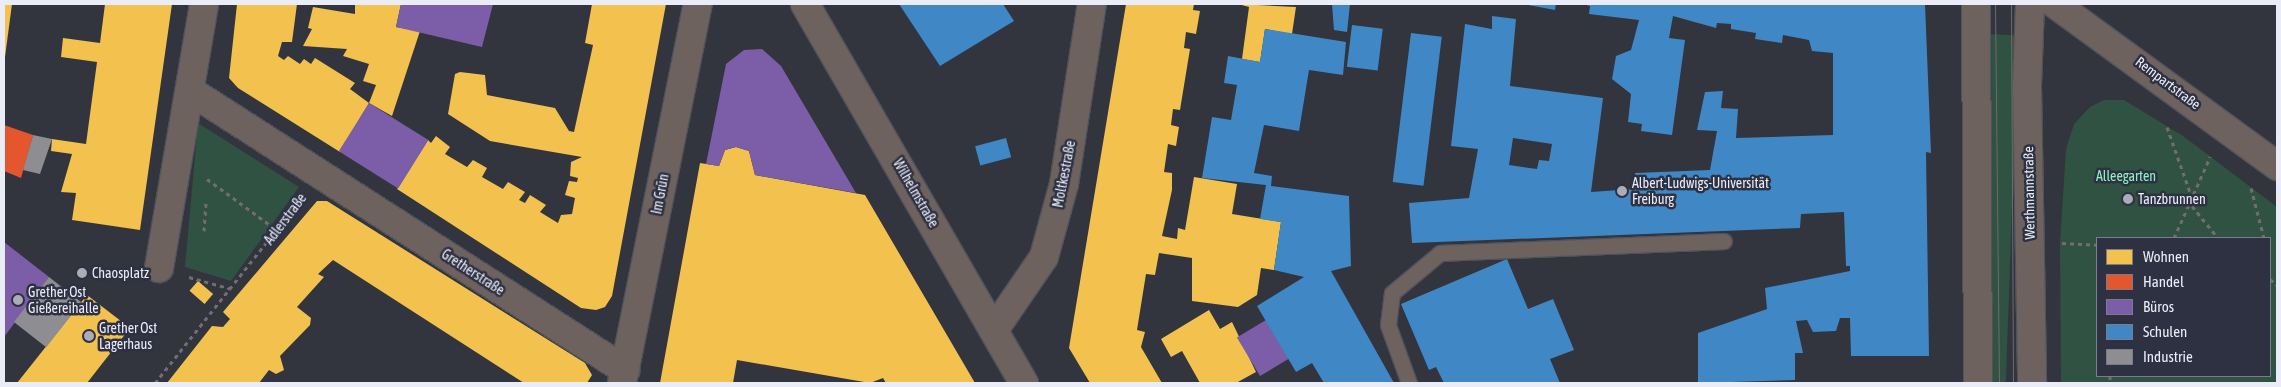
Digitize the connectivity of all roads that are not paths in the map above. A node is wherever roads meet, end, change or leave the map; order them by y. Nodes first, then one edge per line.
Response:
1 (204, 4) edge
2 (698, 4) edge
3 (805, 4) edge
4 (1092, 4) edge
5 (1976, 4) edge
6 (2030, 4) edge
7 (2055, 4) edge
8 (192, 92) junction
9 (2277, 166) edge
10 (1724, 241) dead end
11 (159, 268) road end
12 (994, 330) junction
13 (624, 377) edge
14 (1024, 383) edge
15 (1409, 383) edge
16 (1978, 383) edge
17 (2032, 383) edge

1 - 8 street
2 - 13 street, Im Grün
3 - 12 street, Wilhelmstraße
4 - 12 street, Moltkestraße
5 - 16 street
6 - 17 street, Werthmannstraße
7 - 9 street, Rempartstraße
8 - 11 street
8 - 13 street, Gretherstraße
10 - 15 lane
12 - 14 street, Wilhelmstraße

